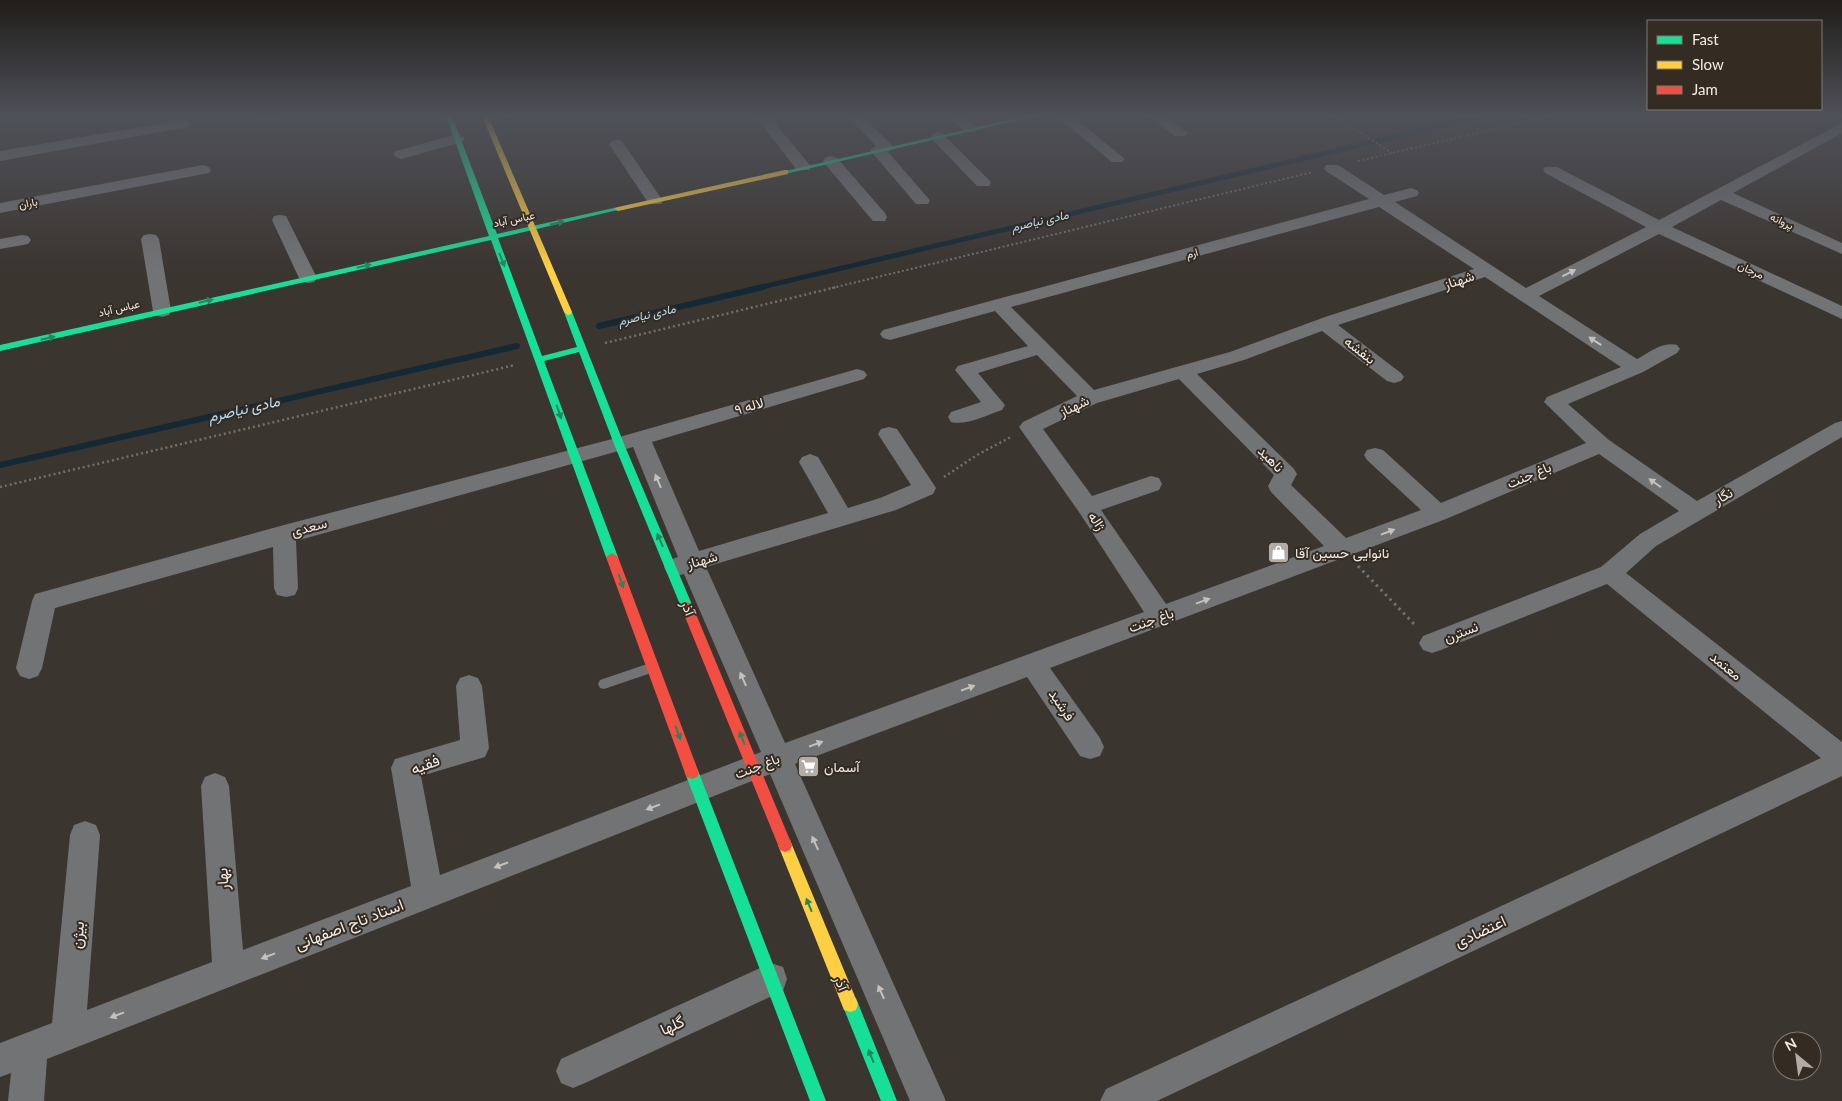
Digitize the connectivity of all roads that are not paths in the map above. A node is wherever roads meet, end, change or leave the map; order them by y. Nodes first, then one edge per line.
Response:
1 (468, 167) edge
2 (506, 167) edge
3 (633, 167) edge
4 (801, 167) edge
5 (836, 167) edge
6 (896, 167) edge
7 (968, 167) edge
8 (1768, 167) edge
9 (1332, 168) road end
10 (202, 170) dead end
11 (1551, 170) dead end
12 (983, 183) dead end
13 (1411, 193) dead end
14 (1721, 194) junction
15 (655, 201) junction
16 (1384, 201) junction
17 (922, 202) dead end
18 (0, 208) edge
19 (879, 217) dead end
20 (280, 220) dead end
21 (1659, 227) junction
22 (531, 228) junction
23 (494, 237) junction
24 (150, 239) dead end
25 (22, 240) dead end
26 (0, 244) edge
27 (1842, 249) edge
28 (1489, 270) junction
29 (308, 278) junction
30 (1526, 295) junction
31 (999, 305) junction
32 (162, 311) junction
33 (1842, 313) edge
34 (1325, 324) junction
35 (890, 334) dead end
36 (0, 348) edge
37 (583, 348) junction
38 (1041, 348) junction
39 (1670, 349) dead end
40 (540, 359) junction
41 (1636, 368) junction
42 (965, 370) joint
43 (1183, 371) junction
44 (858, 375) dead end
45 (1394, 377) dead end
46 (1090, 398) junction
47 (958, 417) dead end
48 (1030, 427) joint
49 (1842, 428) edge
50 (889, 434) dead end
51 (629, 441) junction
52 (1601, 445) junction
53 (1375, 455) dead end
54 (574, 456) junction
55 (810, 462) dead end
56 (1151, 484) dead end
57 (1087, 506) junction
58 (1695, 511) junction
59 (1438, 513) junction
60 (842, 517) junction
61 (284, 534) junction
62 (1342, 549) junction
63 (682, 566) junction
64 (1610, 573) junction
65 (286, 588) dead end
66 (1161, 617) junction
67 (1432, 643) road end
68 (1033, 664) junction
69 (653, 667) junction
70 (29, 668) dead end
71 (604, 684) dead end
72 (468, 686) dead end
73 (1090, 747) dead end
74 (1842, 760) edge
75 (766, 762) junction
76 (215, 786) dead end
77 (698, 790) junction
78 (86, 836) dead end
79 (428, 894) junction
80 (229, 971) junction
81 (771, 978) junction
82 (68, 1034) junction
83 (15, 1054) edge
84 (572, 1071) dead end
85 (26, 1101) edge
86 (818, 1101) edge
87 (889, 1101) edge
88 (928, 1101) edge
89 (1118, 1101) edge

1 - 23 main road
2 - 22 main road, آذر
3 - 15 street
4 - 15 main road, عباس آباد
5 - 19 street
6 - 17 street
7 - 12 street
8 - 14 street
9 - 16 street
10 - 18 street, باران
11 - 21 street, مرجان
13 - 16 street, ارم
14 - 21 street
14 - 27 street, پروانه
22 -> 15 main road, عباس آباد
16 - 28 street
16 - 31 street, ارم
20 - 29 street
30 -> 21 street
21 - 33 street, مرجان
22 - 23 main road, عباس آباد
22 - 37 main road, آذر
29 -> 23 main road, عباس آباد
23 -> 40 main road
24 - 32 street
25 - 26 street
28 - 30 street
28 - 34 street, شهناز
32 -> 29 main road, عباس آباد
41 -> 30 street
31 - 35 street, ارم
31 - 38 street
36 -> 32 main road, عباس آباد
34 - 43 street, شهناز
34 - 45 street, بنفشه
37 - 40 main road
37 - 51 main road, آذر
38 - 42 street
38 - 46 street
39 - 41 street
40 -> 54 main road
41 - 52 street
42 - 47 street
43 - 46 street, شهناز
43 - 62 street, ناهید
44 - 51 street, ۹ لاله
46 - 48 street, شهناز
48 - 57 street, ژاله
49 - 58 street, نگار
50 - 60 street, شهناز
51 - 54 street, ۹ لاله
63 -> 51 street, آذر
58 -> 52 street
52 - 59 street, باغ جنت
53 - 59 street
54 - 61 street, سعدی
54 -> 69 main road
55 - 60 street
56 - 57 street
57 - 66 street, ژاله
58 - 64 street, نگار
62 -> 59 street, باغ جنت
60 - 63 street, شهناز
61 - 65 street
61 - 70 street, سعدی
66 -> 62 street, باغ جنت
75 -> 63 street, آذر
64 - 67 street, نسترن
64 - 74 street, معتمد
66 - 68 street, باغ جنت
68 - 73 street, فرشید
75 -> 68 street, باغ جنت
69 - 71 lane
69 -> 77 main road
72 - 79 street, فقیه
74 - 89 street, اعتضادی
75 - 77 street, باغ جنت
87 -> 75 main road, آذر
88 -> 75 street, آذر
76 - 80 street, بهار
77 -> 79 street, استاد تاج اصفهانی
77 - 81 main road
78 - 82 street, بیژن
79 -> 80 street, استاد تاج اصفهانی
80 -> 82 street, استاد تاج اصفهانی
81 - 84 street, گلها
81 - 86 main road
82 - 83 street, استاد تاج اصفهانی
83 - 85 street

